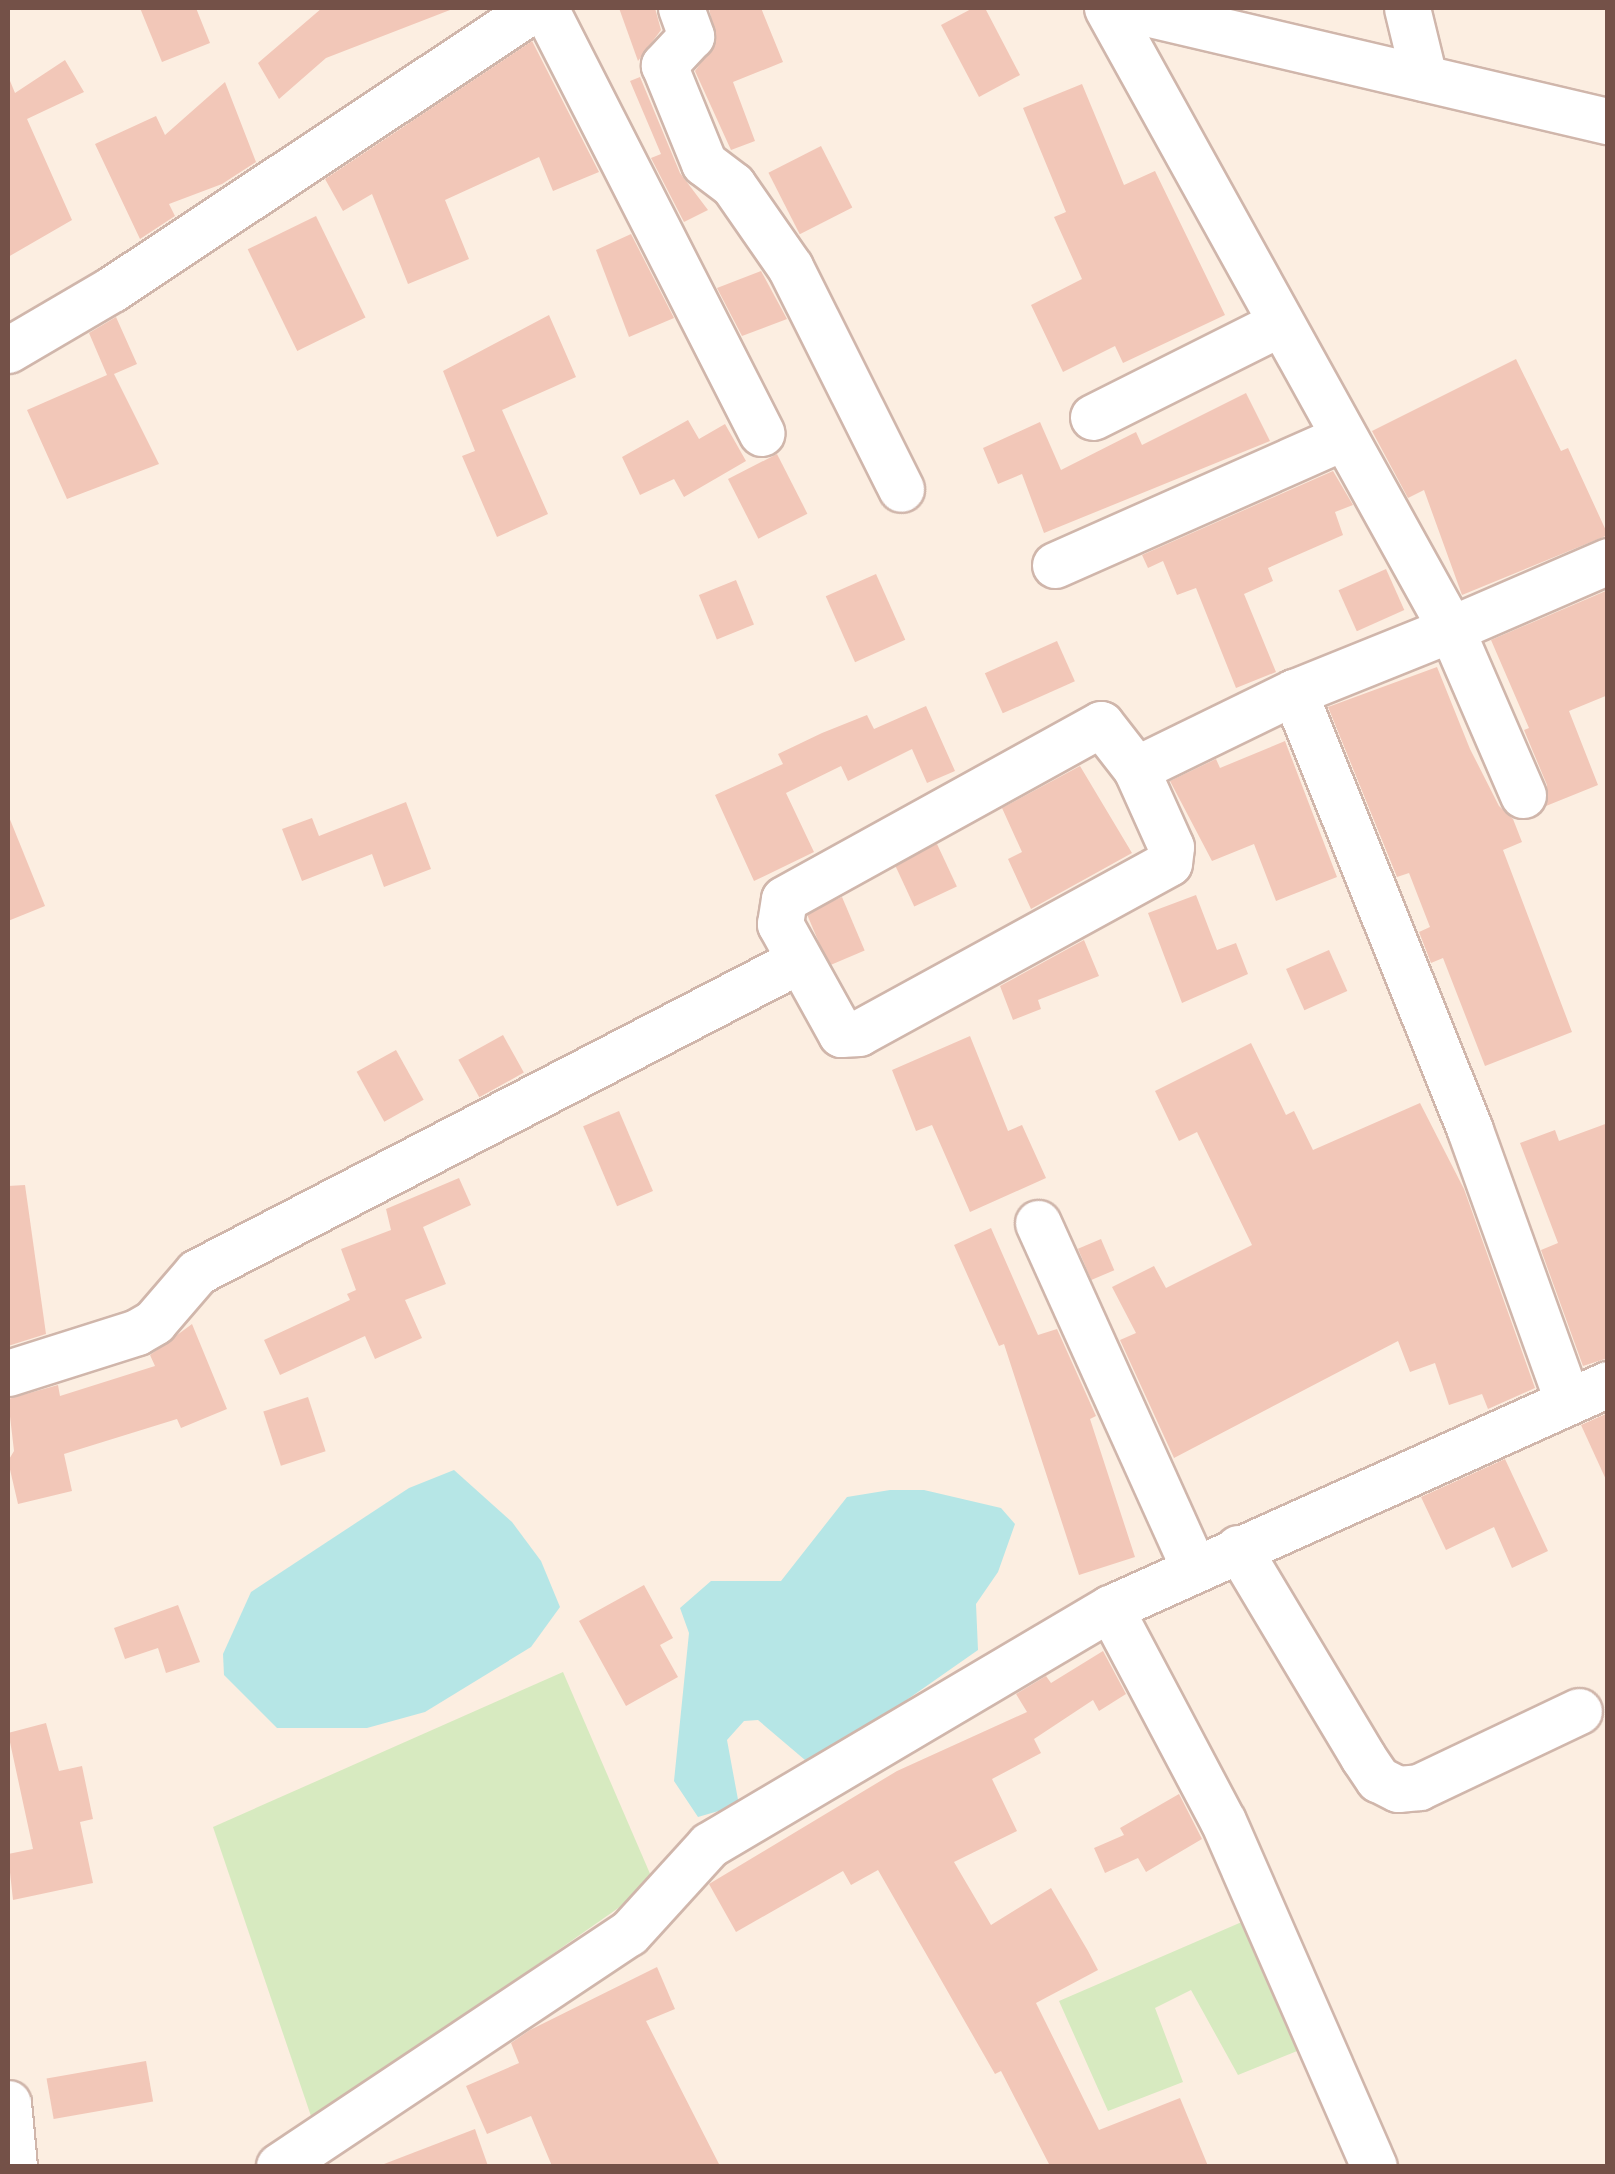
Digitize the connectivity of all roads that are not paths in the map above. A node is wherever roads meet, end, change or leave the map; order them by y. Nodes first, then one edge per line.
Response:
1 (535, 8) edge
2 (545, 8) edge
3 (681, 8) edge
4 (1107, 8) edge
5 (1124, 8) edge
6 (1407, 8) edge
7 (1424, 78) junction
8 (1608, 121) edge
9 (1281, 323) junction
10 (8, 350) edge
11 (1093, 417) dead end
12 (762, 433) dead end
13 (1342, 438) junction
14 (901, 489) dead end
15 (1608, 561) edge
16 (1055, 565) dead end
17 (1451, 629) junction
18 (1294, 692) junction
19 (1136, 769) junction
20 (1522, 795) dead end
21 (798, 961) junction
22 (1038, 1224) dead end
23 (8, 1373) edge
24 (1588, 1391) edge
25 (1238, 1548) junction
26 (1194, 1569) junction
27 (1110, 1608) junction
28 (1579, 1712) dead end
29 (8, 2103) edge
30 (14, 2166) edge
31 (279, 2166) edge
32 (1374, 2166) edge

1 - 10 street
2 - 12 street
3 - 14 street
4 - 9 street
5 - 7 street
6 - 7 street
7 - 8 street
9 - 11 street
9 - 13 street
13 - 16 street
13 - 17 street
15 - 17 street
17 - 18 street
17 - 20 street
18 - 19 street
18 - 24 street
19 - 21 street
19 - 21 street
21 - 23 street
22 - 26 street
24 - 25 street
25 - 26 street
25 - 28 street
26 - 27 street
27 - 31 street
27 - 32 street
29 - 30 street

